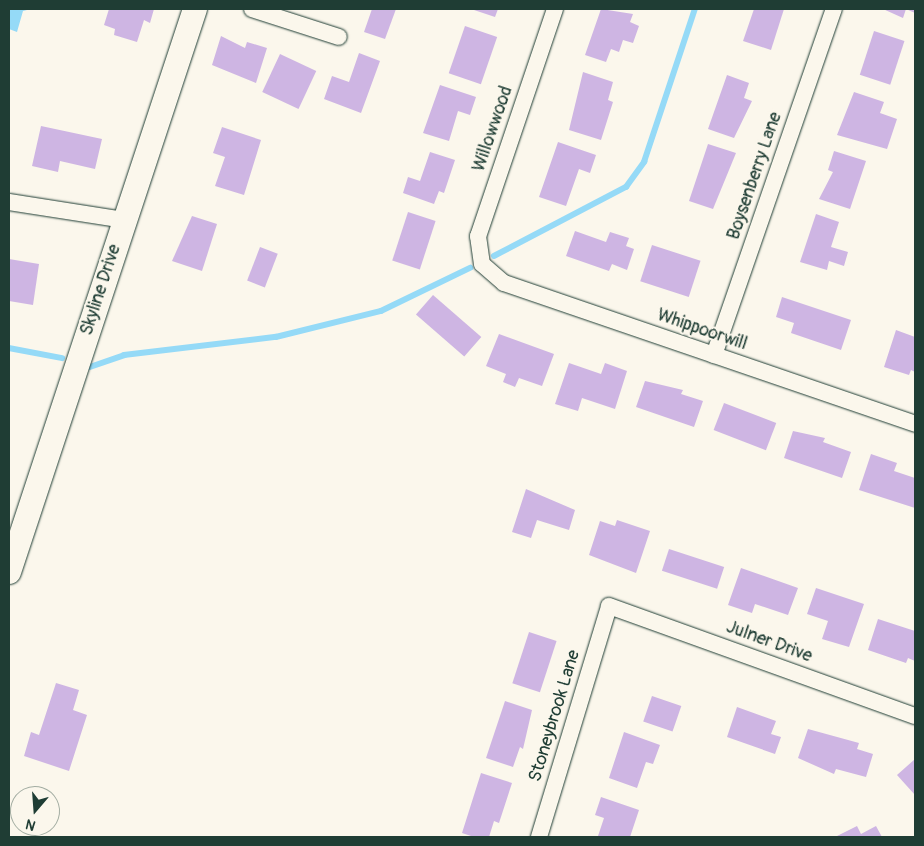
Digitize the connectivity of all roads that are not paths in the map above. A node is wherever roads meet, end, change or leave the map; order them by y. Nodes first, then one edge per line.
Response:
1 (195, 9) edge
2 (252, 9) edge
3 (555, 9) edge
4 (834, 9) edge
5 (339, 37) dead end
6 (9, 202) edge
7 (124, 220) junction
8 (482, 264) joint
9 (714, 355) junction
10 (915, 424) edge
11 (9, 572) edge
12 (609, 606) joint
13 (915, 716) edge
14 (539, 837) edge

1 - 7 street, Skyline Drive
2 - 5 street
3 - 8 street, Willowwood
4 - 9 street, Boysenberry Lane
6 - 7 street
7 - 11 street, Skyline Drive
8 - 9 street, Whippoorwill
9 - 10 street, Whippoorwill
12 - 13 street, Julner Drive
12 - 14 street, Stoneybrook Lane

